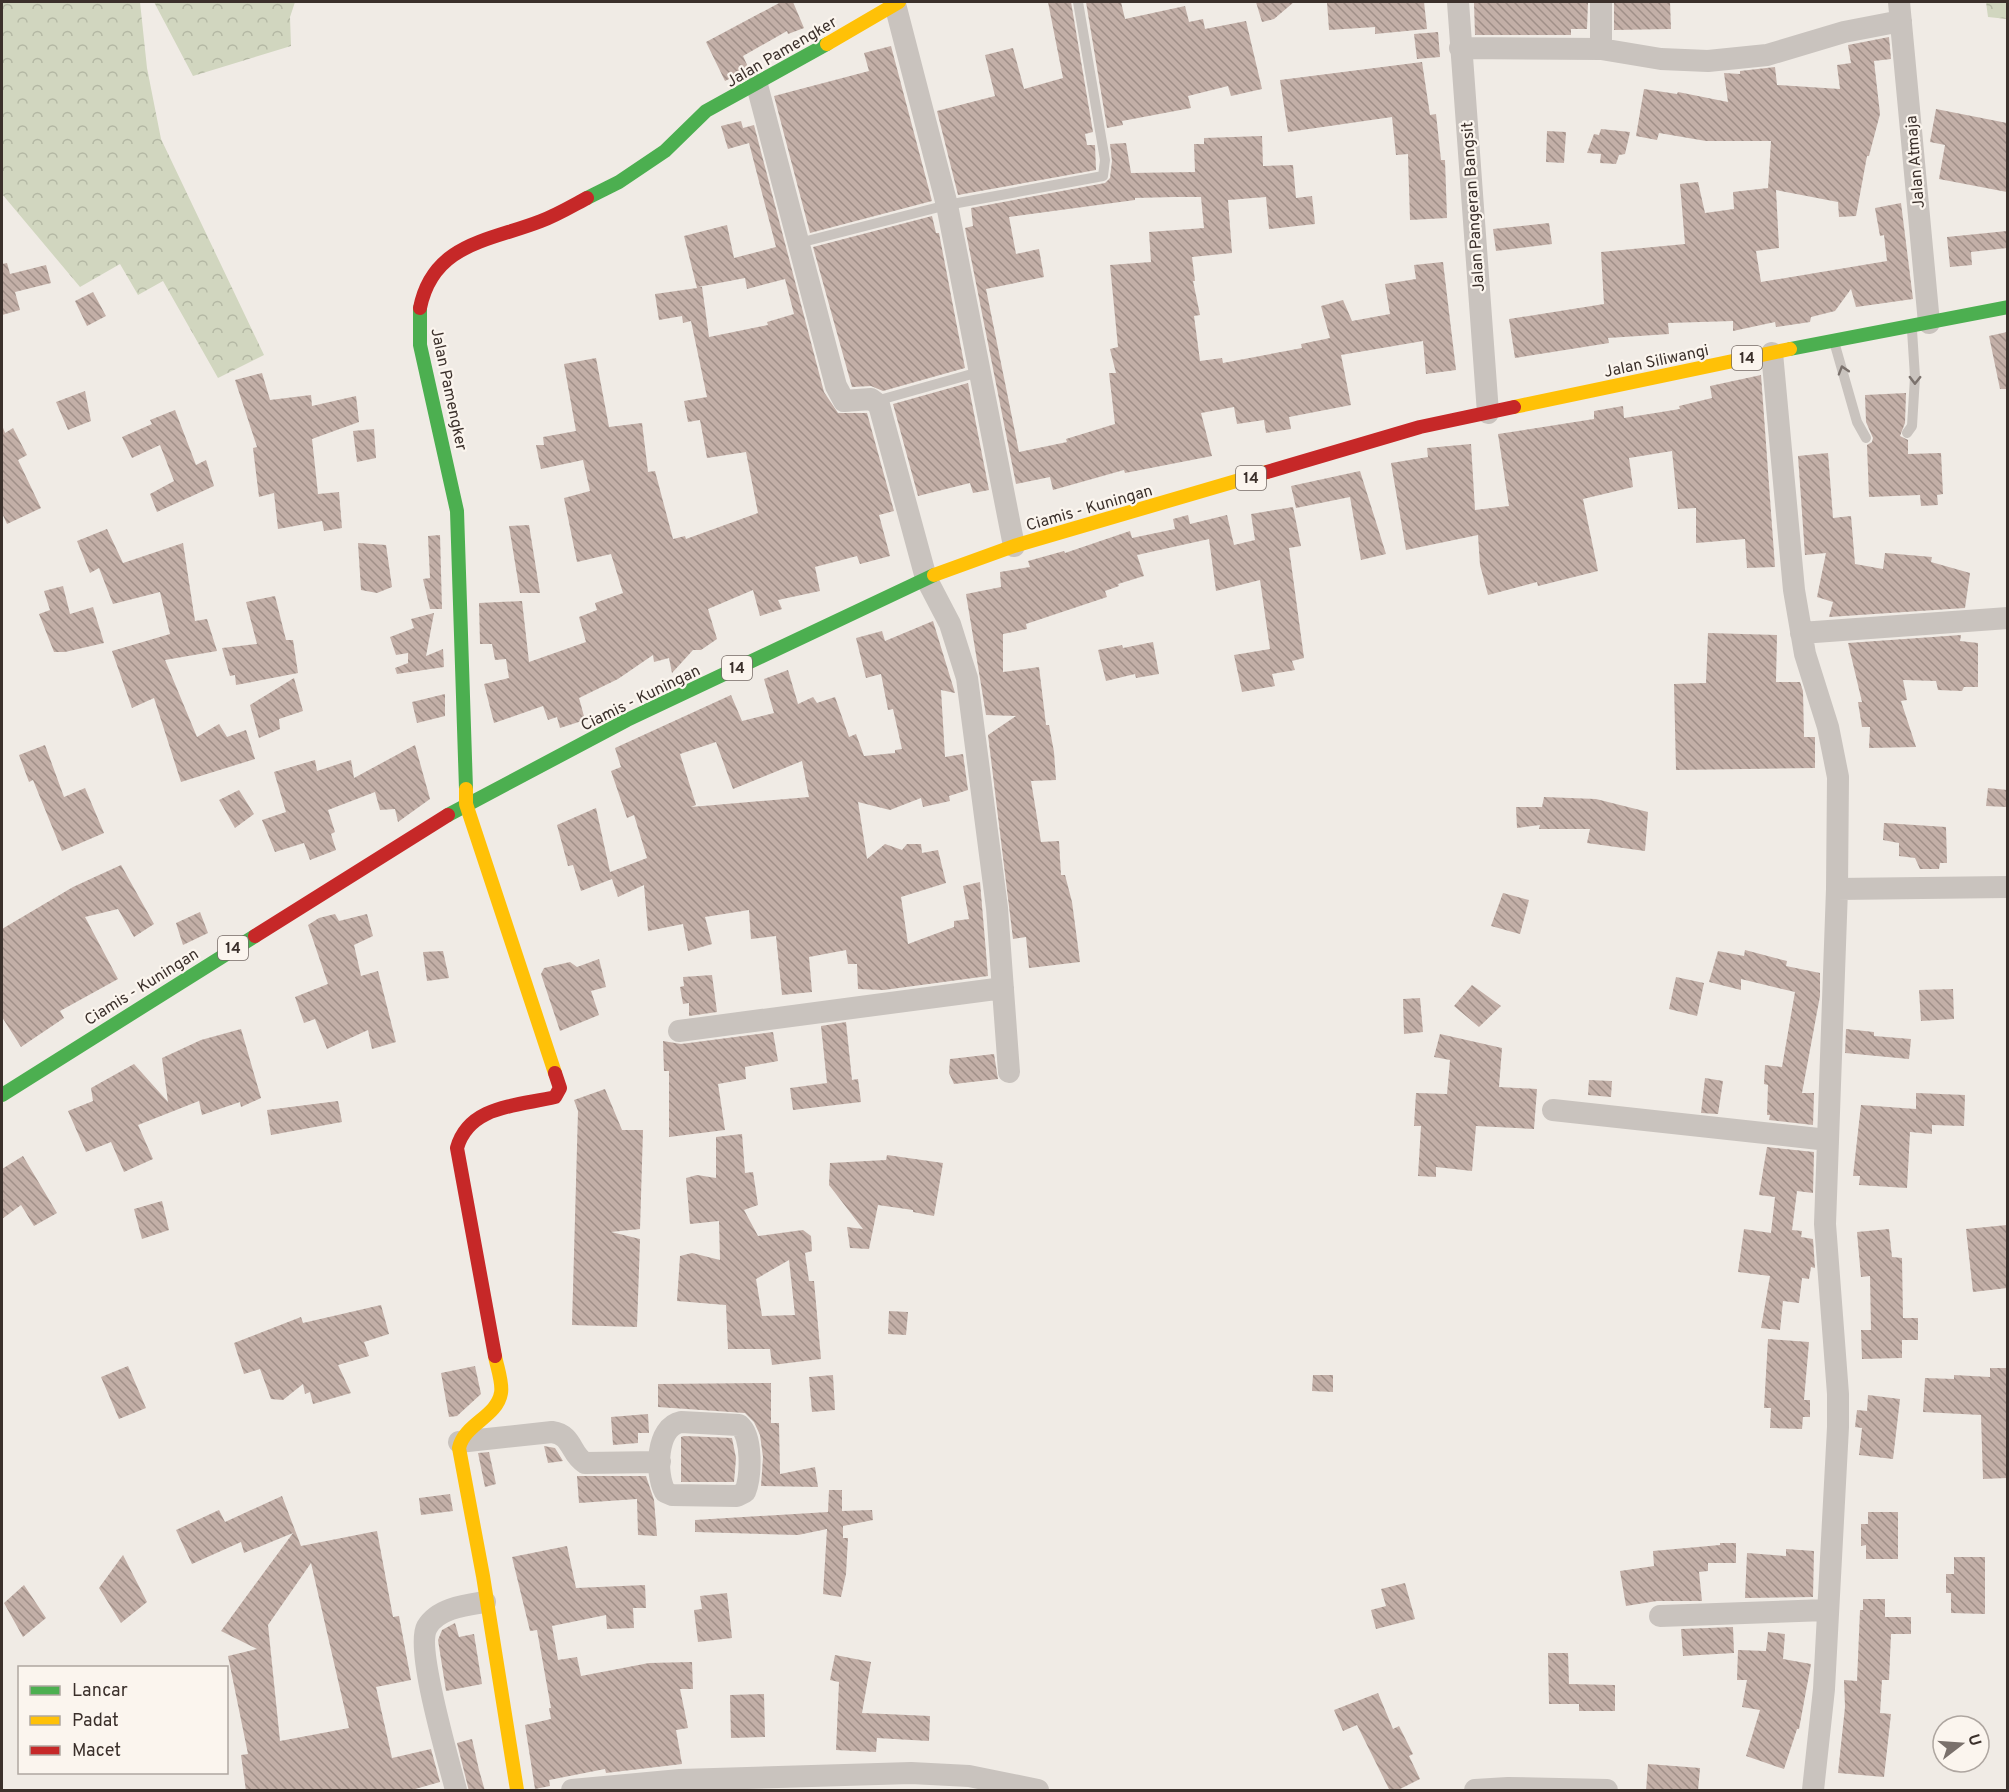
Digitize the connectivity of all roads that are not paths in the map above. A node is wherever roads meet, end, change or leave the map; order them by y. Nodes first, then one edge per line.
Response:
1 (1078, 2) edge
2 (1458, 2) edge
3 (1601, 2) edge
4 (897, 3) edge
5 (1900, 11) edge
6 (1460, 48) junction
7 (1601, 49) junction
8 (757, 85) junction
9 (946, 205) junction
10 (799, 243) junction
11 (2007, 307) edge
12 (1921, 325) junction
13 (1834, 341) junction
14 (1772, 353) junction
15 (979, 372) junction
16 (876, 401) junction
17 (1488, 413) junction
18 (1907, 433) dead end
19 (1866, 438) dead end
20 (1014, 546) junction
21 (926, 578) junction
22 (2007, 618) edge
23 (1801, 633) junction
24 (466, 804) junction
25 (2007, 887) edge
26 (1837, 889) junction
27 (1003, 988) junction
28 (679, 1031) dead end
29 (1010, 1072) dead end
30 (2, 1095) edge
31 (1553, 1110) dead end
32 (1828, 1140) junction
33 (459, 1442) junction
34 (660, 1462) junction
35 (485, 1602) junction
36 (1826, 1610) junction
37 (1660, 1616) dead end
38 (456, 1791) edge
39 (517, 1791) edge
40 (572, 1791) edge
41 (1038, 1791) edge
42 (1475, 1791) edge
43 (1606, 1791) edge
44 (1813, 1791) edge

1 - 9 lane
2 - 6 street, Jalan Pangeran Bangsit
3 - 7 street
4 - 8 main road, Jalan Pamengker
4 - 9 street
5 - 7 street
5 - 12 street, Jalan Atmaja
6 - 7 street
6 - 17 street, Jalan Pangeran Bangsit
8 - 10 street
8 - 24 main road, Jalan Pamengker
9 - 10 lane
9 - 15 street
10 - 16 street
11 - 12 main road, Jalan Siliwangi / 14
12 - 13 main road, Jalan Siliwangi / 14
12 -> 18 lane
13 - 14 main road, Jalan Siliwangi / 14
19 -> 13 lane
14 - 17 main road, Jalan Siliwangi / 14
14 - 23 street
15 - 16 lane
15 - 20 street
16 - 21 street
17 - 20 main road, Ciamis - Kuningan / 14
20 - 21 main road, Ciamis - Kuningan / 14
21 - 24 main road, Ciamis - Kuningan / 14
21 - 27 street
22 - 23 street
23 - 26 street
24 - 30 main road, Ciamis - Kuningan / 14
24 - 33 main road, Jalan Pamengker
25 - 26 street
26 - 32 street
27 - 28 street
27 - 29 street
31 - 32 street
32 - 36 street
33 - 34 street
33 - 35 main road
34 - 34 street
35 - 38 street
35 - 39 main road
36 - 37 street
36 - 44 street
40 - 41 street
42 - 43 street

